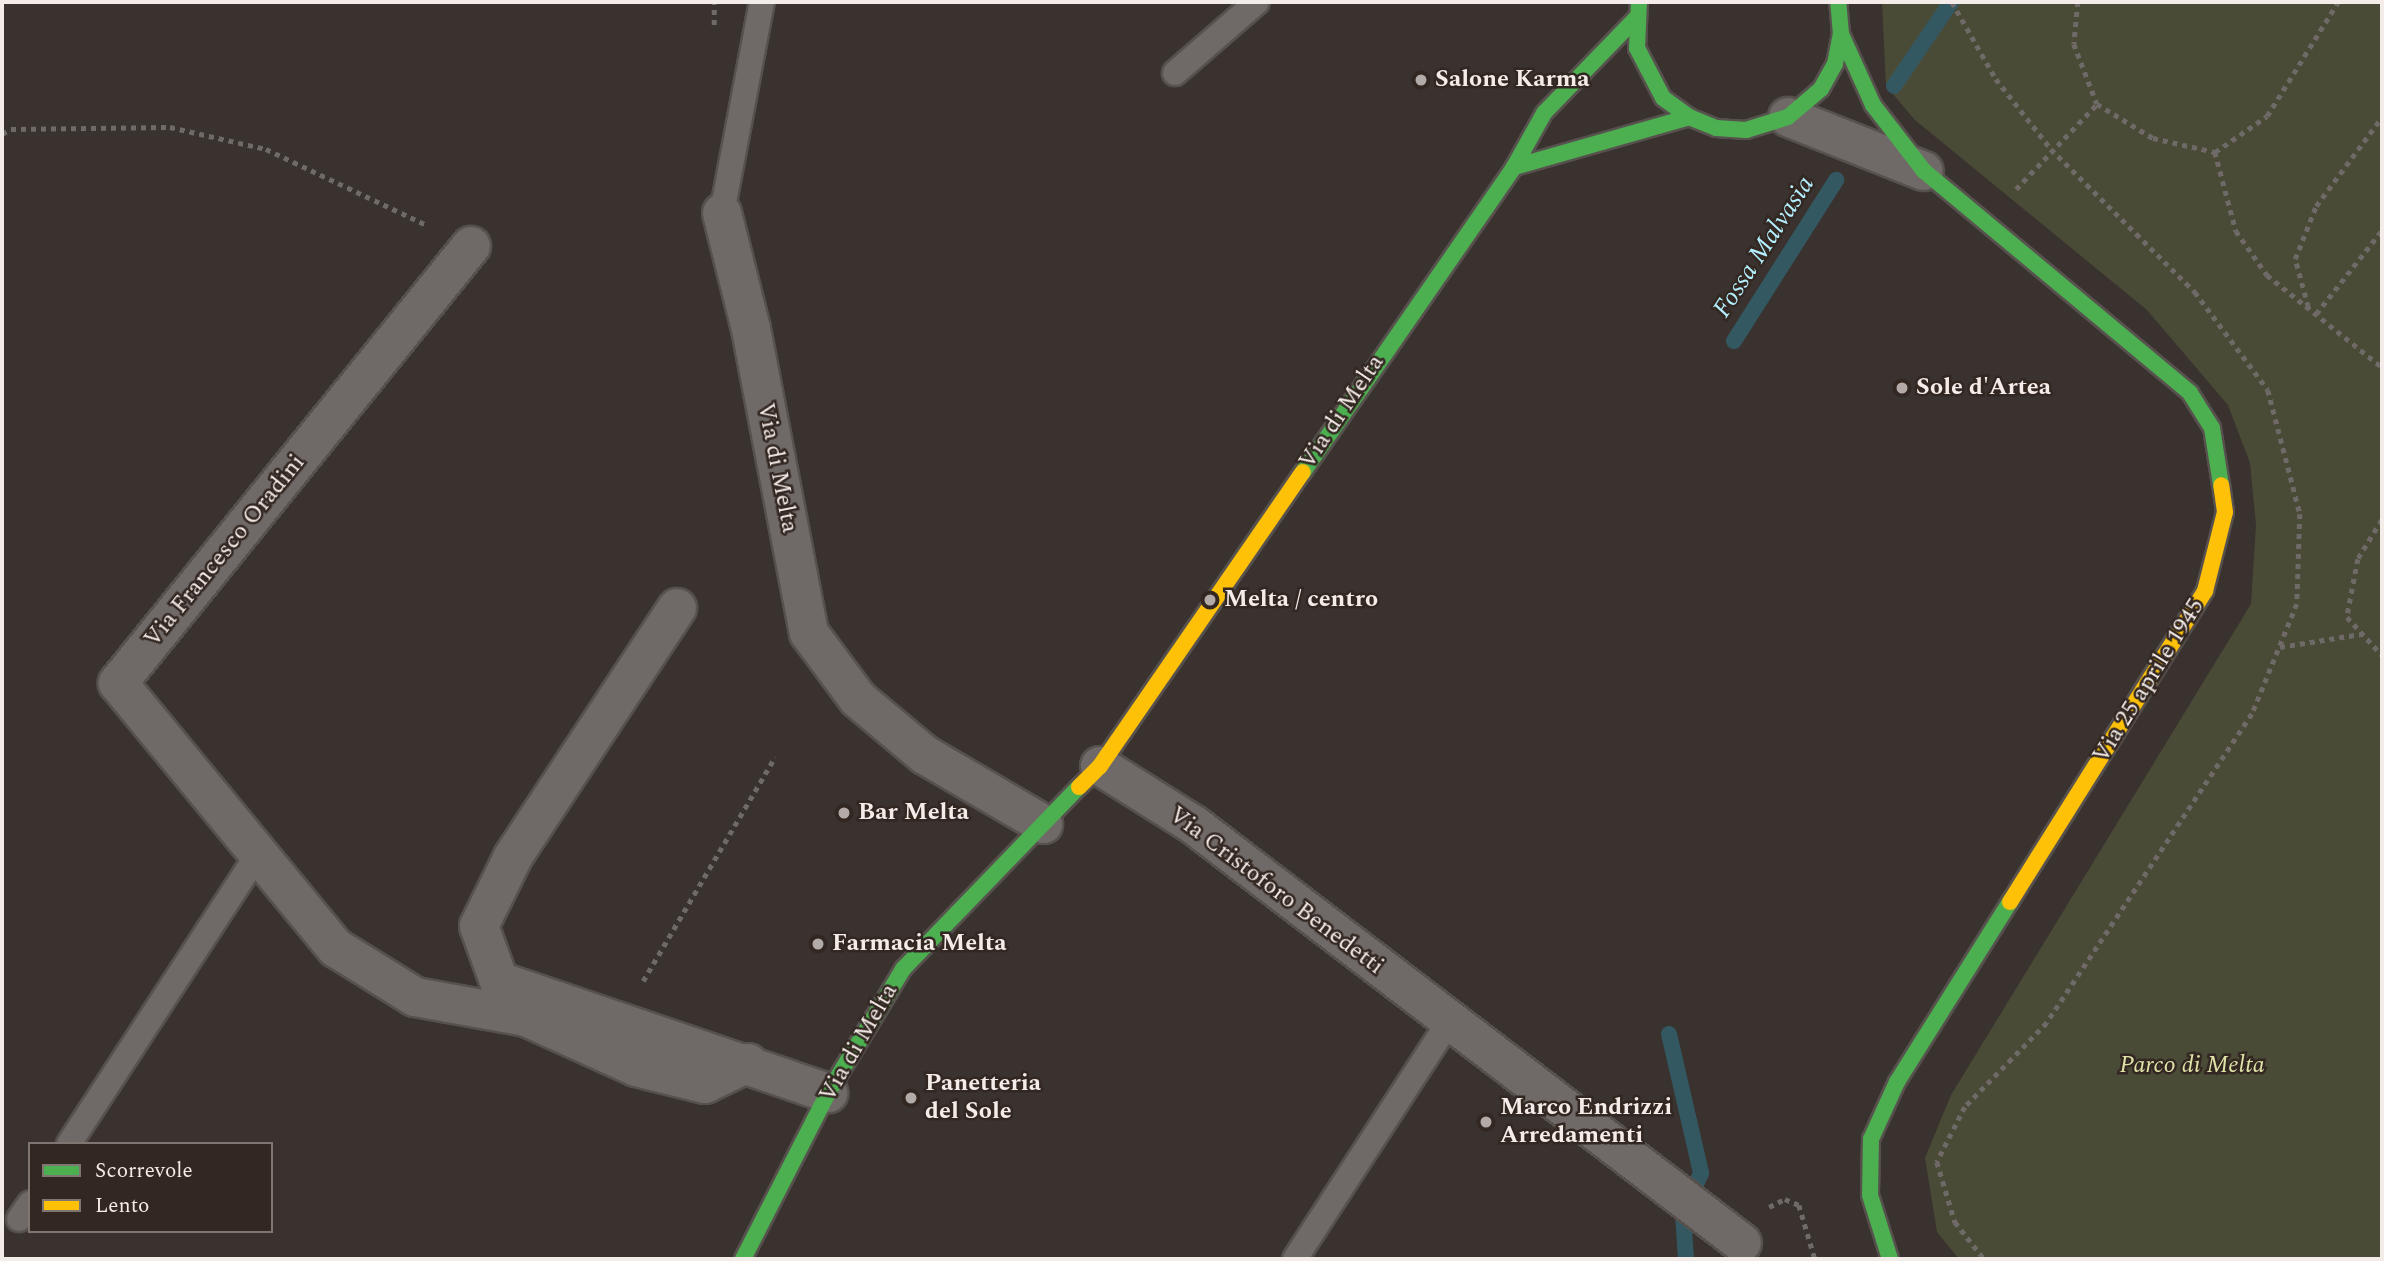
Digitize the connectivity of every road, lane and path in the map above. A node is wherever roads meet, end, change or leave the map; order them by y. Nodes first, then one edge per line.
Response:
1 (762, 2) edge
2 (1258, 2) edge
3 (1838, 2) edge
4 (1952, 2) edge
5 (2078, 2) edge
6 (2338, 2) edge
7 (1637, 10) edge
8 (1969, 33) dead end
9 (1841, 34) junction
10 (1174, 73) dead end
11 (2097, 104) junction
12 (1689, 117) junction
13 (1788, 117) junction
14 (2382, 117) edge
15 (2, 134) edge
16 (2215, 152) junction
17 (1514, 167) junction
18 (1924, 172) junction
19 (2006, 201) dead end
20 (722, 213) joint
21 (2382, 230) edge
22 (471, 246) joint
23 (2308, 308) junction
24 (2316, 314) junction
25 (2382, 367) edge
26 (2382, 520) edge
27 (677, 608) dead end
28 (2362, 634) junction
29 (2280, 648) dead end
30 (2382, 654) edge
31 (775, 757) dead end
32 (1100, 766) junction
33 (1044, 824) junction
34 (258, 854) junction
35 (669, 938) dead end
36 (1448, 1023) junction
37 (748, 1063) junction
38 (828, 1093) junction
39 (70, 1142) edge
40 (1799, 1205) dead end
41 (1742, 1243) dead end
42 (743, 1259) edge
43 (1295, 1259) edge
44 (1815, 1259) edge
45 (1890, 1259) edge

1 - 20 lane, Via di Melta
2 - 10 lane
3 - 9 street, Via di Melta
4 - 8 path
5 - 11 path
6 - 16 path
7 - 12 street, Via di Melta
7 - 17 street, Via di Melta
9 - 13 street, Via di Melta
9 - 18 street, Via 25 aprile 1945
11 - 16 path
11 - 19 path
12 - 13 street, Via di Melta
12 - 17 street
13 - 18 street, Via 25 aprile 1945
14 - 23 path
15 - 22 path
16 - 23 path
17 - 32 street, Via di Melta
18 - 45 street, Via 25 aprile 1945
20 - 33 street, Via di Melta
21 - 24 path
22 - 34 street, Via Francesco Oradini
23 - 24 path
24 - 25 path
26 - 28 path
27 - 37 street
28 - 29 path
28 - 30 path
31 - 35 path
32 - 33 street, Via di Melta
32 - 36 street, Via Cristoforo Benedetti
33 - 38 street, Via di Melta
34 - 37 street, Via Francesco Oradini
34 - 39 lane
36 - 41 street, Via Cristoforo Benedetti
36 - 43 lane
37 - 38 street
38 - 42 street, Via di Melta
40 - 44 path

